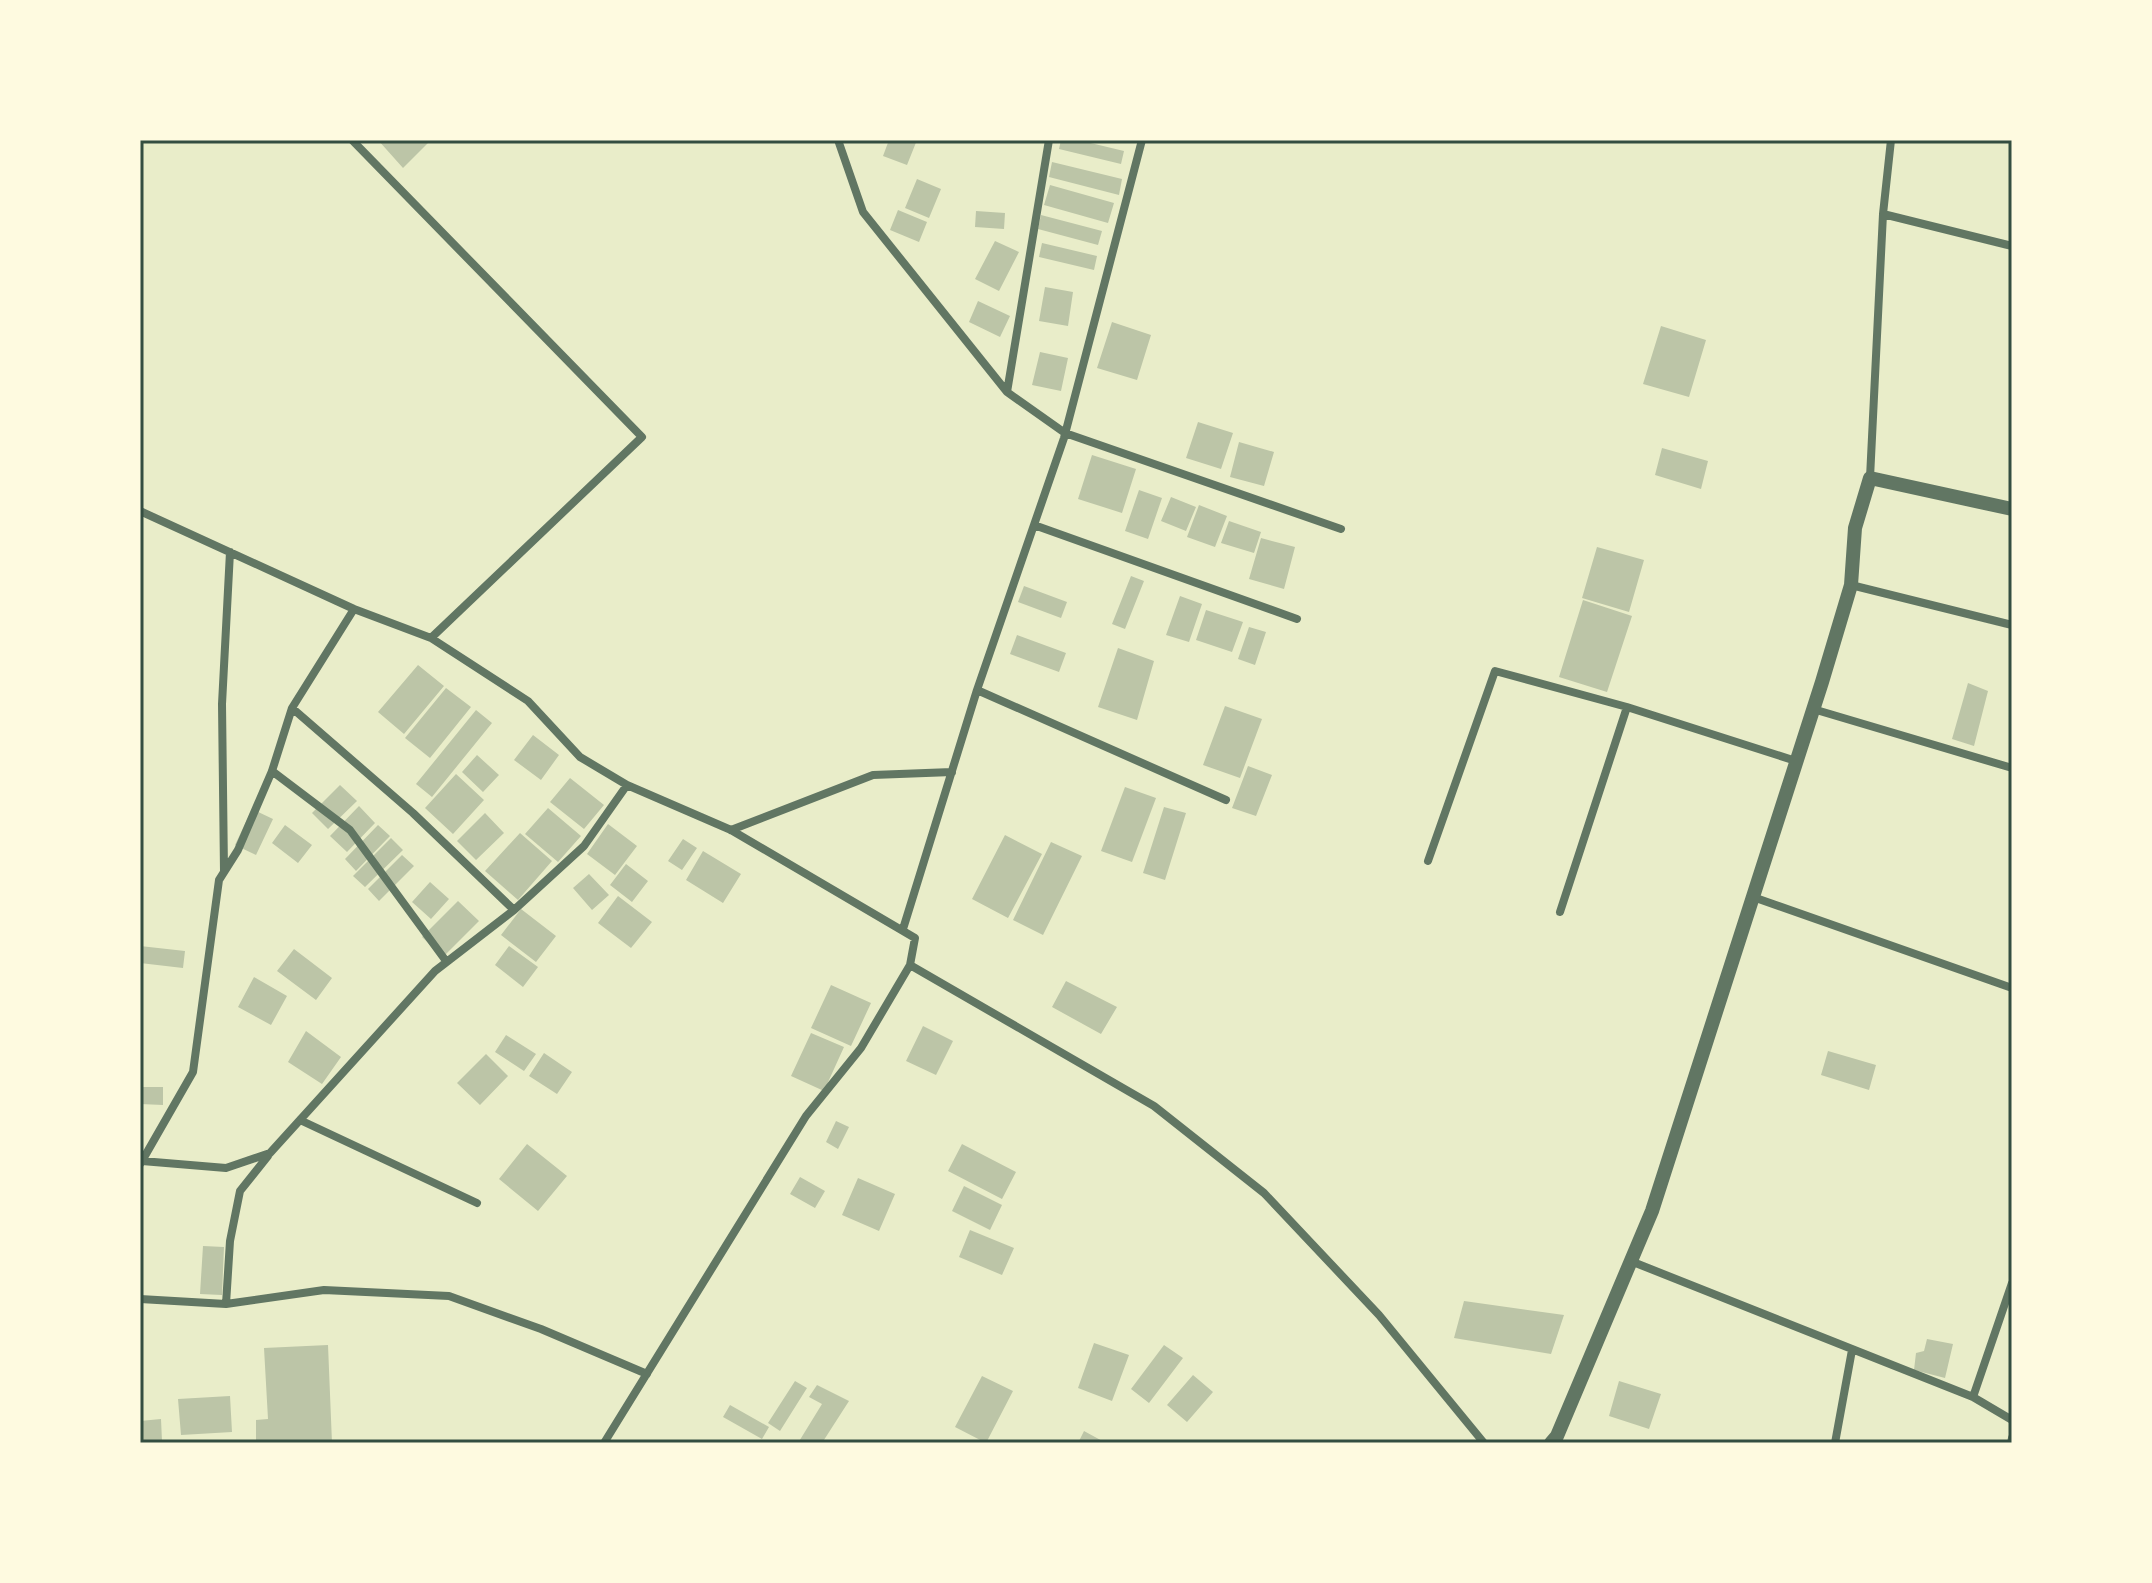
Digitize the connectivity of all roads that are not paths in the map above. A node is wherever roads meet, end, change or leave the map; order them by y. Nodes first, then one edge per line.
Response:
1 (352, 140) edge
2 (838, 140) edge
3 (1049, 140) edge
4 (1142, 140) edge
5 (1891, 140) edge
6 (1883, 214) junction
7 (2012, 246) edge
8 (1007, 392) junction
9 (1065, 433) junction
10 (1870, 478) junction
11 (2012, 509) edge
12 (140, 511) edge
13 (1034, 525) junction
14 (1341, 529) dead end
15 (230, 552) junction
16 (1851, 585) junction
17 (354, 609) junction
18 (1297, 619) dead end
19 (2012, 625) edge
20 (431, 638) junction
21 (977, 690) junction
22 (1627, 707) junction
23 (292, 708) junction
24 (1813, 709) junction
25 (1796, 761) junction
26 (2012, 768) edge
27 (272, 771) junction
28 (952, 772) junction
29 (627, 785) junction
30 (1226, 800) dead end
31 (731, 830) junction
32 (1428, 861) dead end
33 (224, 872) junction
34 (1753, 897) junction
35 (514, 910) junction
36 (1560, 912) dead end
37 (903, 929) junction
38 (446, 961) junction
39 (910, 965) junction
40 (2012, 988) edge
41 (300, 1120) junction
42 (270, 1153) junction
43 (141, 1163) edge
44 (477, 1203) dead end
45 (1633, 1262) junction
46 (2012, 1283) edge
47 (140, 1299) edge
48 (226, 1304) junction
49 (1852, 1350) junction
50 (647, 1374) junction
51 (1973, 1397) junction
52 (2012, 1420) edge
53 (604, 1443) edge
54 (1484, 1443) edge
55 (1551, 1443) edge
56 (1835, 1443) edge

1 - 20 street
2 - 8 street
3 - 8 street
4 - 9 street
5 - 6 street
6 - 7 street
6 - 10 street
8 - 9 street
9 - 13 street
9 - 14 street
10 - 11 street
10 - 16 street
12 - 15 street
13 - 18 street
13 - 21 street
15 - 17 street
15 - 33 street
16 - 19 street
16 - 24 street
17 - 20 street
17 - 23 street
20 - 29 street
21 - 28 street
21 - 30 street
22 - 25 street
22 - 32 street
22 - 36 street
23 - 27 street
23 - 35 street
24 - 25 street
24 - 26 street
25 - 34 street
27 - 33 street
27 - 38 street
28 - 31 street
28 - 37 street
29 - 31 street
29 - 35 street
31 - 37 street
33 - 43 street
34 - 40 street
34 - 45 street
35 - 38 street
37 - 39 street
38 - 41 street
39 - 50 street
39 - 54 street
41 - 42 street
41 - 44 street
42 - 43 street
42 - 48 street
45 - 49 street
45 - 55 street
46 - 51 street
47 - 48 street
48 - 50 street
49 - 51 street
49 - 56 street
50 - 53 street
51 - 52 street

